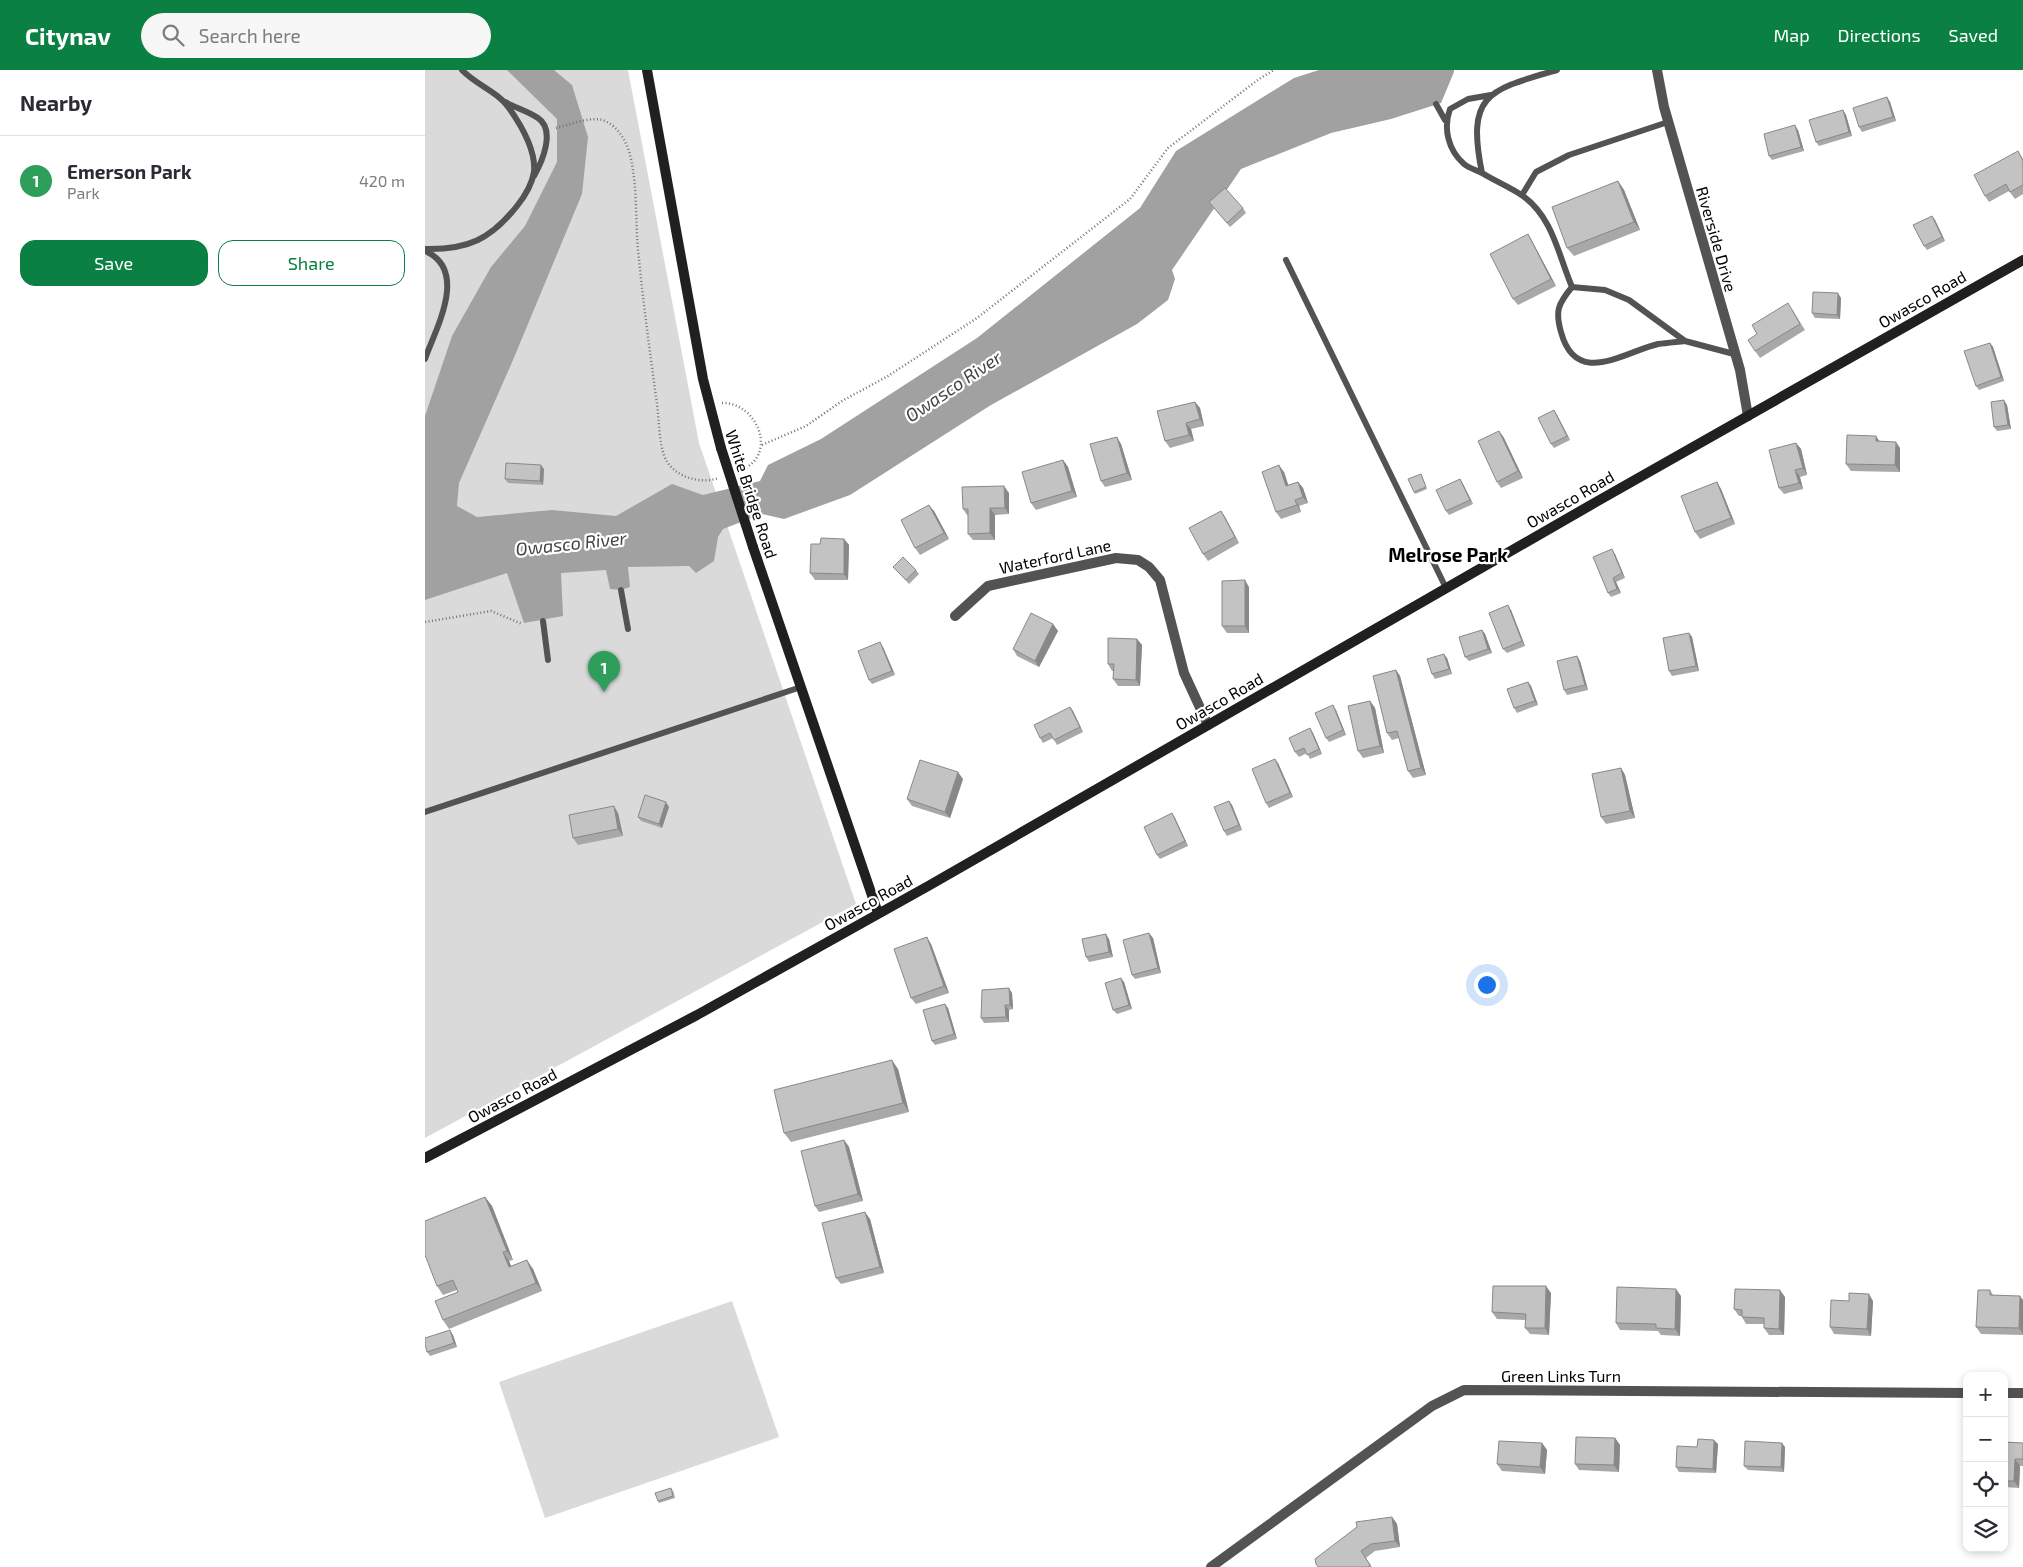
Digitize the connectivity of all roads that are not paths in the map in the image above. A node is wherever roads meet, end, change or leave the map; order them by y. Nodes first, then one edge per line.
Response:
1 (462, 70) edge
2 (647, 70) edge
3 (1557, 70) edge
4 (1657, 70) edge
5 (1491, 94) junction
6 (502, 100) junction
7 (1436, 104) dead end
8 (1445, 120) junction
9 (1668, 122) junction
10 (1482, 173) junction
11 (529, 186) junction
12 (1521, 195) junction
13 (425, 250) edge
14 (1286, 260) dead end
15 (2023, 260) edge
16 (1572, 287) junction
17 (1685, 341) junction
18 (1734, 354) junction
19 (425, 358) edge
20 (1748, 416) junction
21 (1445, 588) junction
22 (621, 590) dead end
23 (955, 616) dead end
24 (543, 621) dead end
25 (628, 629) dead end
26 (549, 660) dead end
27 (801, 687) junction
28 (1208, 725) junction
29 (425, 812) edge
30 (878, 913) junction
31 (425, 1158) edge
32 (1963, 1392) edge
33 (2008, 1393) edge
34 (2023, 1393) edge
35 (1211, 1567) edge

1 - 6 lane
2 - 27 main road, White Bridge Road, bridge
3 - 5 lane
4 - 9 street, Riverside Drive
5 - 8 lane
5 - 10 lane
6 - 11 lane
6 - 11 lane
7 - 8 lane
8 - 10 lane
9 - 12 lane
9 - 18 street, Riverside Drive
10 - 12 lane
11 - 13 lane
12 - 16 lane
13 - 19 lane
14 - 21 lane
15 - 20 main road, Owasco Road
16 - 17 lane
16 - 17 lane
17 - 18 lane
18 - 20 street, Riverside Drive
20 - 21 main road, Owasco Road
21 - 28 main road, Owasco Road
22 - 25 lane
23 - 28 street, Waterford Lane
24 - 26 lane
27 - 29 lane
27 - 30 main road, White Bridge Road
28 - 30 main road, Owasco Road
30 - 31 main road, Owasco Road
32 - 35 street, Green Links Turn
33 - 34 street

